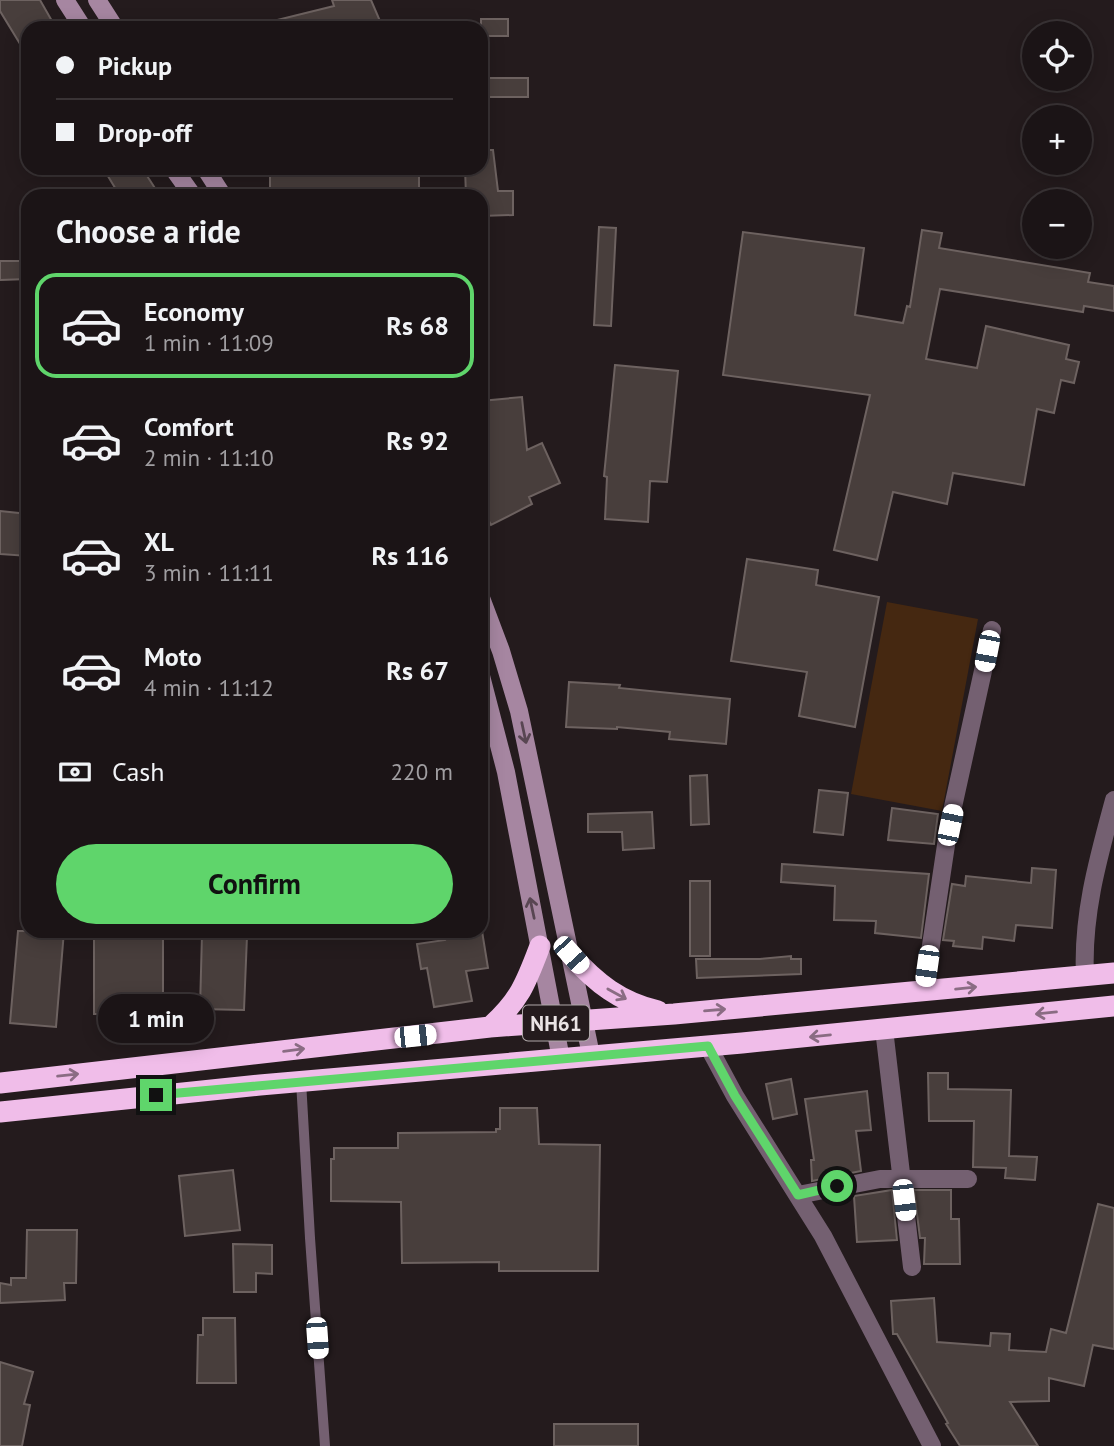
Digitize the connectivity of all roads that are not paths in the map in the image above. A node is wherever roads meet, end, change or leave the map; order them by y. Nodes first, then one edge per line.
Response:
1 (65, 0) edge
2 (97, 0) edge
3 (78, 21) edge
4 (110, 21) edge
5 (488, 618) edge
6 (992, 630) dead end
7 (488, 685) edge
8 (512, 687) junction
9 (488, 701) edge
10 (1114, 800) edge
11 (540, 946) junction
12 (571, 955) junction
13 (1114, 973) edge
14 (1085, 976) junction
15 (924, 992) junction
16 (1114, 1006) edge
17 (674, 1014) junction
18 (585, 1021) junction
19 (555, 1023) junction
20 (490, 1027) junction
21 (884, 1029) junction
22 (708, 1046) junction
23 (256, 1054) junction
24 (591, 1055) junction
25 (561, 1059) junction
26 (301, 1082) junction
27 (0, 1083) edge
28 (260, 1085) junction
29 (0, 1112) edge
30 (901, 1178) junction
31 (968, 1179) dead end
32 (798, 1195) junction
33 (912, 1266) dead end
34 (325, 1446) edge
35 (932, 1446) edge

1 - 3 street
2 - 4 street
5 - 8 street
6 - 15 street
7 - 8 street
8 -> 12 street
11 -> 9 street
10 - 14 street
11 - 19 street
11 - 20 highway
12 -> 17 highway
12 - 18 street
13 - 14 highway, NH61
15 -> 14 highway, NH61
17 -> 15 highway, NH61
16 -> 21 highway, NH61
17 - 18 highway, NH61
18 - 19 highway, NH61
18 - 24 street
19 - 20 highway, NH61
19 - 25 street
23 -> 20 highway, NH61
21 -> 22 highway, NH61
21 - 30 street
22 - 24 highway, NH61
22 - 32 street
27 -> 23 highway, NH61
23 - 28 highway
24 - 25 highway, NH61
25 - 26 highway, NH61
26 - 28 highway, NH61
26 - 34 lane
28 - 29 highway, NH61
30 - 31 street
30 - 32 street
30 - 33 street
32 - 35 street

